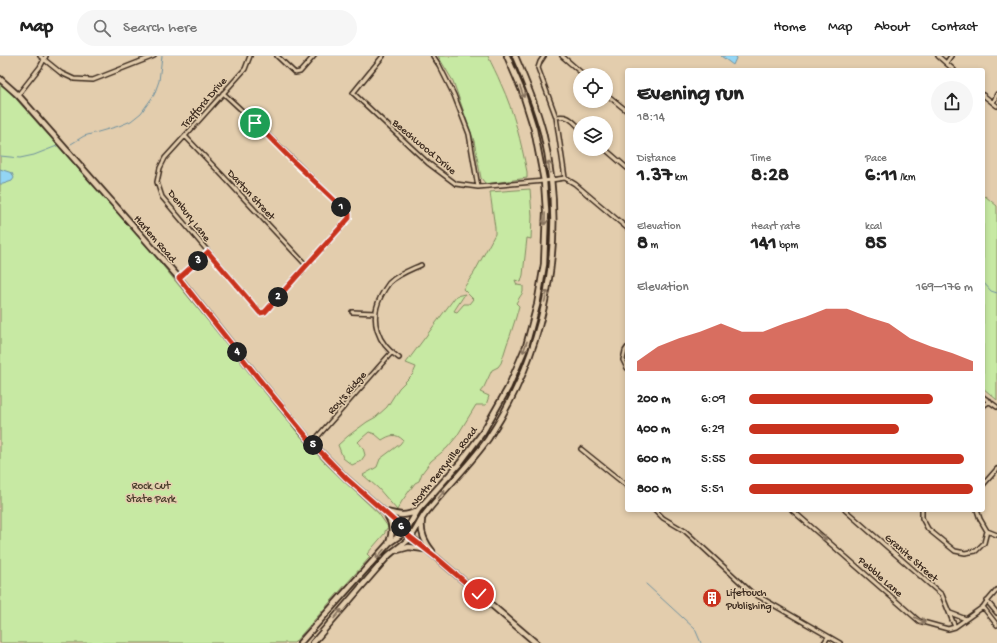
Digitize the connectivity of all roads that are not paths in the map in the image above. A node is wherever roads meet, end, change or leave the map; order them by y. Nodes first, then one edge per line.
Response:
1 (40, 56) edge
2 (154, 56) edge
3 (250, 56) edge
4 (277, 56) edge
5 (314, 56) edge
6 (383, 56) edge
7 (433, 56) edge
8 (507, 56) edge
9 (515, 56) edge
10 (544, 56) edge
11 (562, 56) edge
12 (938, 56) edge
13 (951, 56) edge
14 (45, 58) edge
15 (946, 63) junction
16 (576, 68) edge
17 (952, 68) edge
18 (0, 79) edge
19 (223, 93) junction
20 (997, 94) edge
21 (18, 95) junction
22 (985, 97) edge
23 (613, 100) edge
24 (992, 103) junction
25 (997, 106) edge
26 (625, 109) edge
27 (556, 117) junction
28 (573, 122) edge
29 (185, 136) junction
30 (612, 156) edge
31 (165, 158) joint
32 (625, 166) edge
33 (565, 178) junction
34 (551, 180) junction
35 (544, 181) junction
36 (478, 187) junction
37 (625, 226) edge
38 (208, 252) junction
39 (306, 265) junction
40 (421, 265) dead end
41 (179, 278) junction
42 (352, 312) dead end
43 (376, 313) junction
44 (625, 351) edge
45 (392, 352) junction
46 (400, 358) dead end
47 (625, 364) edge
48 (985, 397) edge
49 (990, 401) junction
50 (985, 405) edge
51 (997, 407) edge
52 (312, 443) junction
53 (581, 449) dead end
54 (997, 469) edge
55 (985, 483) edge
56 (625, 484) edge
57 (418, 510) junction
58 (385, 512) junction
59 (656, 512) edge
60 (794, 512) edge
61 (847, 512) edge
62 (922, 512) edge
63 (978, 512) edge
64 (424, 514) junction
65 (987, 531) junction
66 (405, 532) junction
67 (997, 534) edge
68 (410, 537) junction
69 (389, 543) junction
70 (388, 556) junction
71 (437, 558) junction
72 (997, 590) edge
73 (987, 601) junction
74 (983, 607) junction
75 (950, 613) junction
76 (997, 613) edge
77 (966, 619) junction
78 (997, 625) edge
79 (955, 627) junction
80 (828, 637) junction
81 (300, 643) edge
82 (313, 643) edge
83 (536, 643) edge
84 (824, 643) edge
85 (840, 643) edge

1 - 14 street
2 - 14 street
3 - 19 street, Trafford Drive
4 - 5 street
6 - 36 street, Beechwood Drive
7 - 36 street
8 -> 35 main road, North Perryville Road
34 -> 9 main road, North Perryville Road
10 - 27 street
11 - 16 street
12 - 15 street
13 - 15 street
14 - 21 street
15 - 17 street
18 - 21 main road, Harlem Road
19 - 29 street, Trafford Drive
19 - 39 street
20 - 24 street
21 - 41 main road, Harlem Road
22 - 24 street
23 - 26 street
24 - 25 street
27 - 28 street
27 - 33 street
29 - 31 street, Trafford Drive
29 - 39 street, Darton Street
30 - 32 street
31 - 38 street, Denbury Lane
33 - 34 street, Beechwood Drive
33 - 37 street
34 - 35 street, Beechwood Drive
64 -> 34 main road, North Perryville Road
35 - 36 street, Beechwood Drive
35 -> 57 main road, North Perryville Road
38 - 39 street, Denbury Lane
38 - 41 street
40 - 43 street
41 - 52 main road, Harlem Road
42 - 43 street
43 - 45 street
44 - 47 street
45 - 46 street
45 - 52 street, Roy's Ridge
48 - 49 street
49 - 50 street
49 - 51 street
52 - 58 main road, Harlem Road
53 - 56 street
54 - 55 street
57 - 58 main road
57 - 66 main road, North Perryville Road
58 - 66 main road, Harlem Road
58 - 69 main road
59 - 80 street
60 -> 79 street, Pebble Lane
61 - 75 street, Granite Street
62 - 65 street
63 - 65 street
64 - 68 main road, North Perryville Road
64 - 71 main road
65 - 67 street
66 - 68 main road, Harlem Road
66 - 69 main road, North Perryville Road
68 - 70 main road, North Perryville Road
68 - 71 main road, Harlem Road
69 -> 81 main road, North Perryville Road
70 - 71 main road
82 -> 70 main road, North Perryville Road
71 - 83 main road, Harlem Road
72 - 73 street
73 - 74 street
73 - 76 street
74 - 77 street
74 - 78 street
75 - 77 street
75 - 79 street, Granite Street
77 - 79 street
80 - 84 street
80 - 85 street

